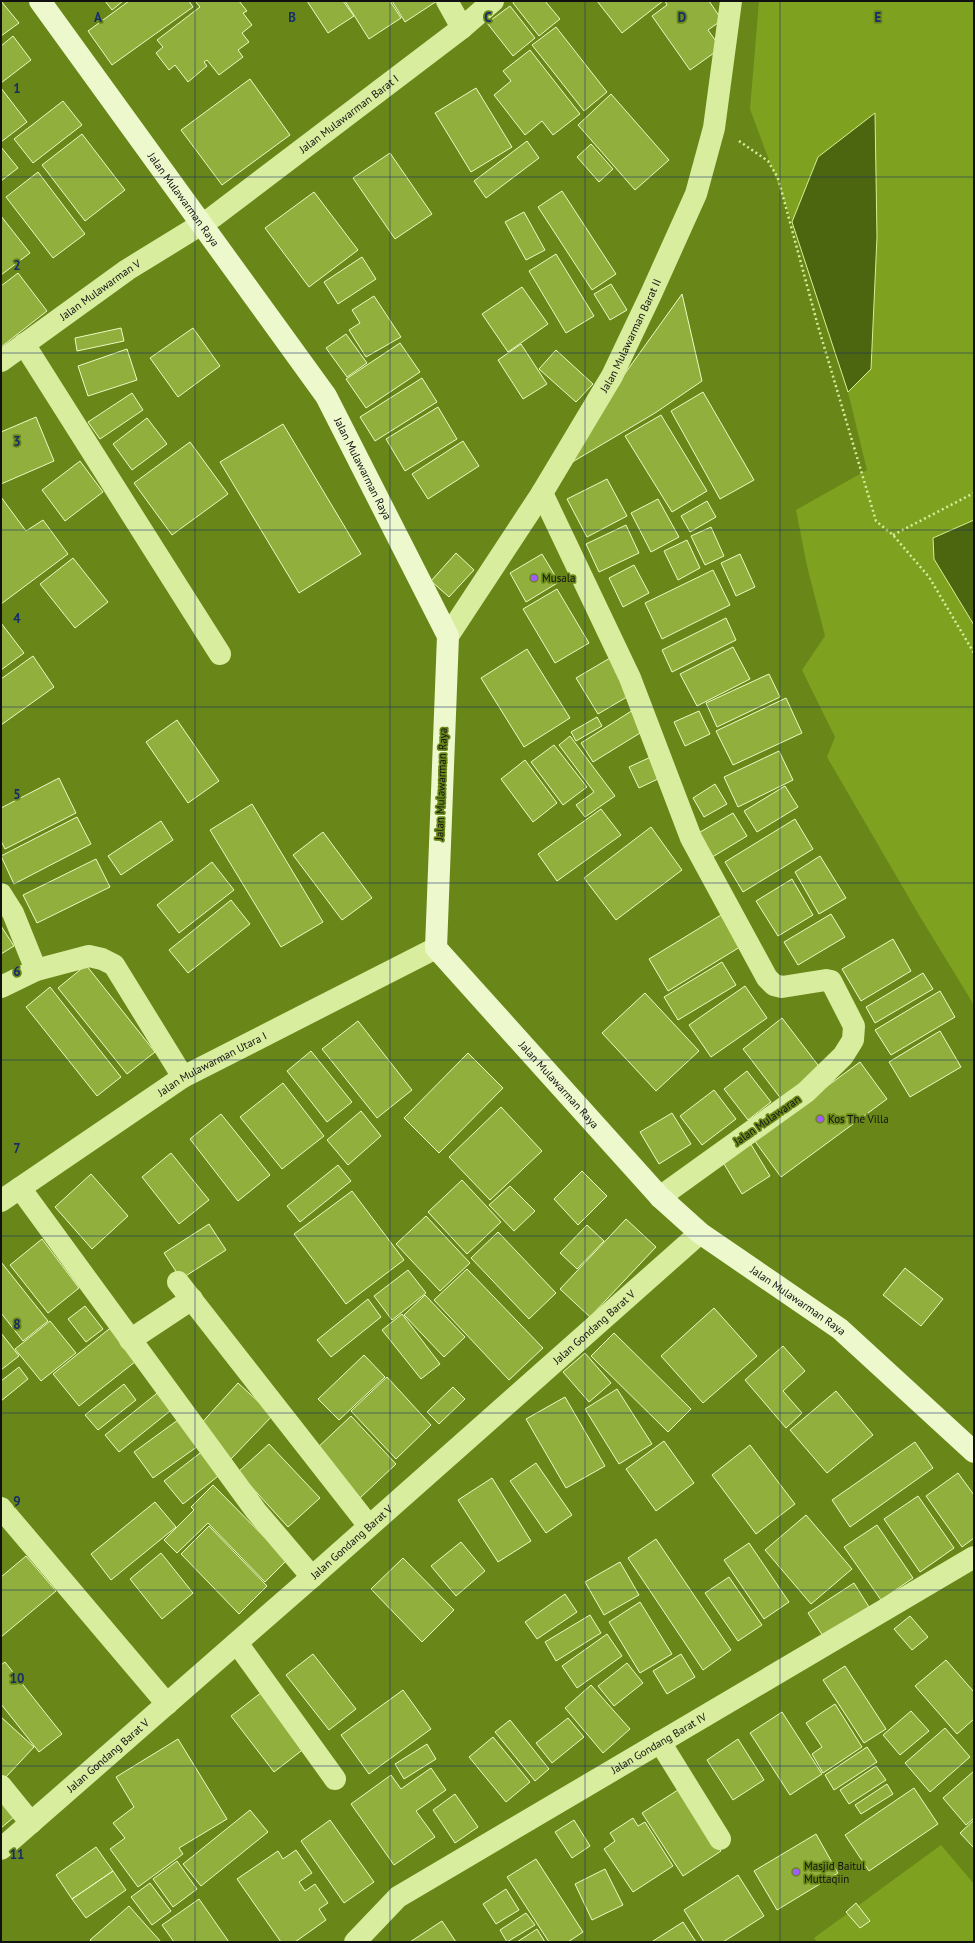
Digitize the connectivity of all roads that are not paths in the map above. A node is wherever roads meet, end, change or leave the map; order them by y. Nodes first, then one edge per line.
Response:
1 (40, 1) edge
2 (447, 1) edge
3 (493, 1) edge
4 (731, 1) edge
5 (462, 28) junction
6 (203, 224) junction
7 (24, 344) junction
8 (1, 360) edge
9 (542, 493) junction
10 (448, 636) junction
11 (220, 654) dead end
12 (1, 894) edge
13 (436, 948) junction
14 (36, 970) junction
15 (1, 987) edge
16 (183, 1077) junction
17 (20, 1188) junction
18 (660, 1197) junction
19 (1, 1201) edge
20 (700, 1233) junction
21 (178, 1282) dead end
22 (192, 1299) junction
23 (130, 1340) junction
24 (974, 1452) edge
25 (1, 1508) edge
26 (369, 1526) junction
27 (974, 1557) edge
28 (312, 1577) junction
29 (237, 1643) junction
30 (168, 1704) junction
31 (660, 1742) junction
32 (335, 1779) dead end
33 (1, 1786) edge
34 (31, 1823) junction
35 (720, 1839) dead end
36 (1, 1849) edge
37 (355, 1942) edge

1 - 6 main road, Jalan Mulawarman Raya
2 - 5 street
3 - 5 street, Jalan Mulawarman Barat I
4 - 9 street, Jalan Mulawarman Barat II
5 - 6 street, Jalan Mulawarman Barat I
6 - 7 street, Jalan Mulawarman V
6 - 10 main road, Jalan Mulawarman Raya
7 - 8 street, Jalan Mulawarman V
7 - 11 street
9 - 10 street, Jalan Mulawarman Barat II
9 - 18 street, Jalan Mulawaran
10 - 13 main road, Jalan Mulawarman Raya
12 - 14 street
13 - 16 street, Jalan Mulawarman Utara I
13 - 18 main road, Jalan Mulawarman Raya
14 - 15 street
14 - 16 street
16 - 17 street, Jalan Mulawarman Utara I
17 - 19 street, Jalan Mulawarman Utara I
17 - 23 street
18 - 20 main road, Jalan Mulawarman Raya
20 - 24 main road, Jalan Mulawarman Raya
20 - 26 street, Jalan Gondang Barat V
21 - 22 street
22 - 23 street
22 - 26 street
23 - 28 street
25 - 30 street
26 - 28 street, Jalan Gondang Barat V
27 - 31 street, Jalan Gondang Barat IV
28 - 29 street, Jalan Gondang Barat V
29 - 30 street, Jalan Gondang Barat V
29 - 32 street
30 - 34 street, Jalan Gondang Barat V
31 - 35 street
31 - 37 street, Jalan Gondang Barat IV
33 - 34 street
34 - 36 street, Jalan Gondang Barat V

